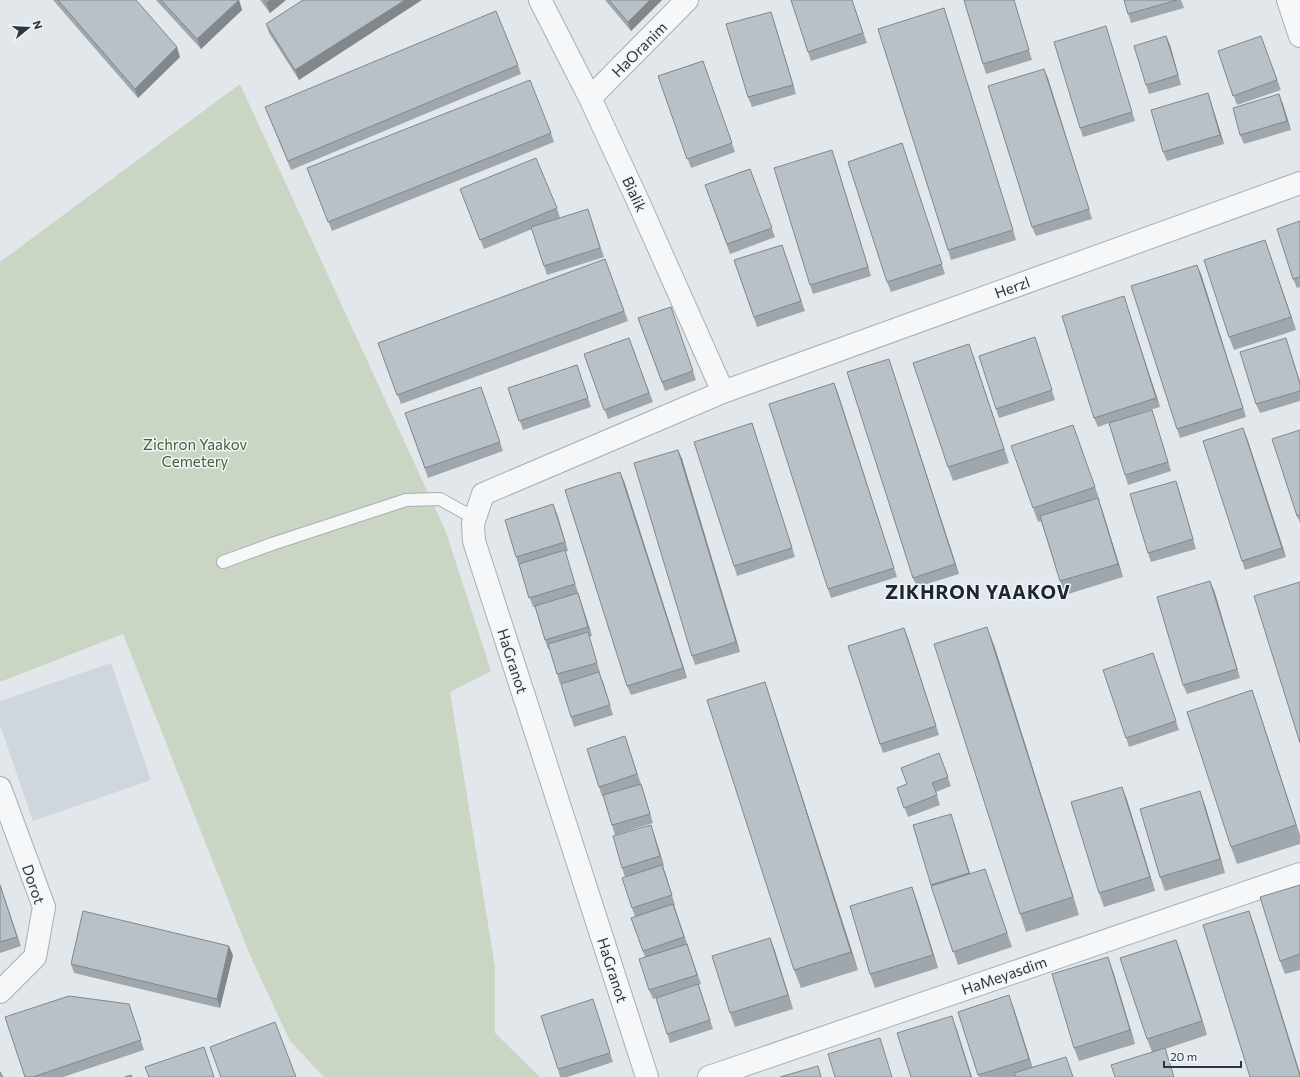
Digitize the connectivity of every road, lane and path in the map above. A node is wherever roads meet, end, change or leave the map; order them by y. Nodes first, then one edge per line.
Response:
1 (540, 0) edge
2 (687, 0) edge
3 (1288, 0) edge
4 (1300, 36) edge
5 (590, 98) junction
6 (1300, 183) edge
7 (723, 392) junction
8 (474, 518) junction
9 (223, 562) dead end
10 (0, 788) edge
11 (1300, 874) edge
12 (0, 992) edge
13 (647, 1077) edge
14 (709, 1077) edge

1 - 5 street, Bialik
2 - 5 street, HaOranim
3 - 4 street
5 - 7 street, Bialik
6 - 7 street, Herzl
7 - 8 street, HaGranot
8 - 9 lane
8 - 13 street, HaGranot
10 - 12 street, Dorot
11 - 14 street, HaMeyasdim

